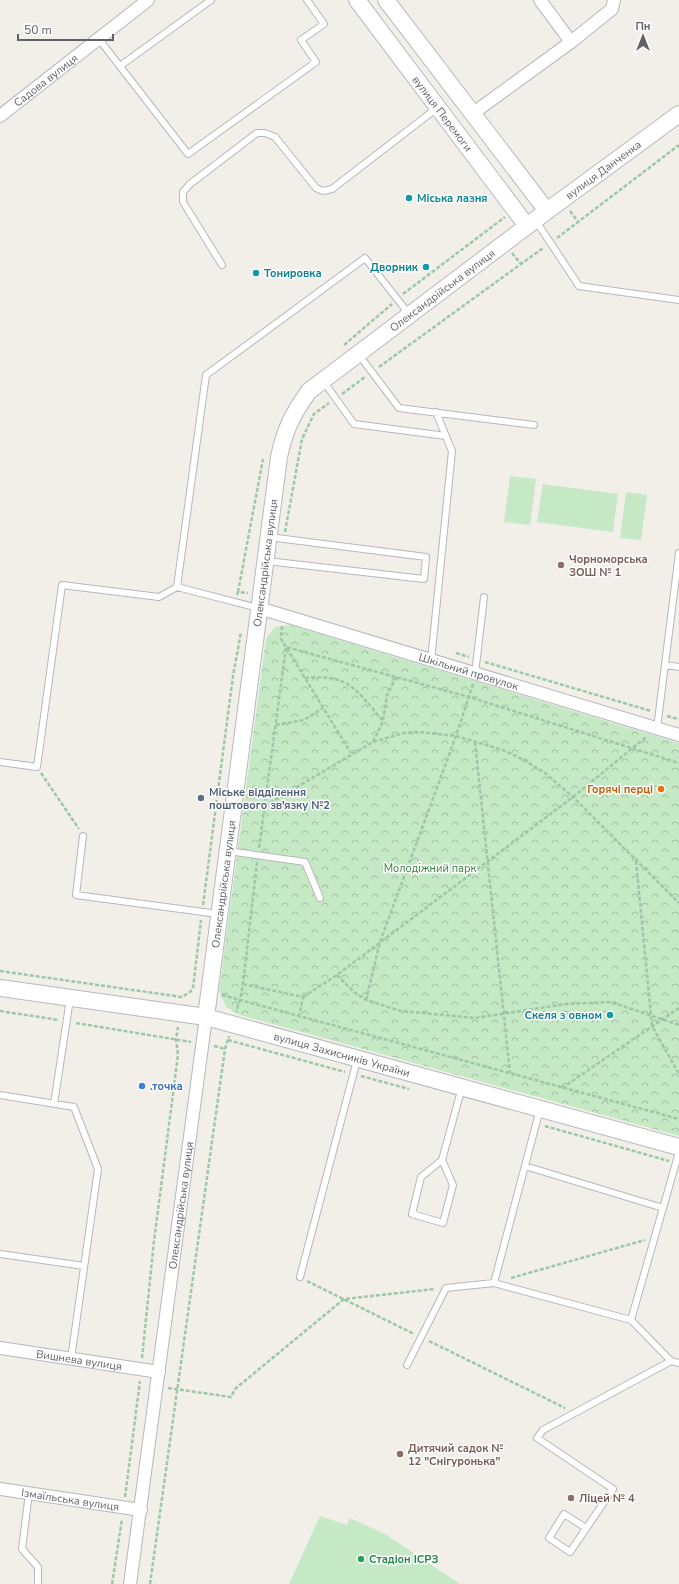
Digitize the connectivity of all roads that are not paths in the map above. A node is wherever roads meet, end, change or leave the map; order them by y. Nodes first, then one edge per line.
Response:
1 (148, 0) edge
2 (211, 0) edge
3 (306, 0) edge
4 (358, 0) edge
5 (386, 0) edge
6 (540, 0) edge
7 (614, 2) edge
8 (98, 38) junction
9 (571, 42) junction
10 (120, 66) junction
11 (438, 108) junction
12 (472, 114) junction
13 (679, 114) edge
14 (0, 116) edge
15 (537, 219) junction
16 (222, 265) dead end
17 (679, 300) edge
18 (410, 315) junction
19 (358, 354) junction
20 (323, 381) junction
21 (436, 412) junction
22 (534, 425) dead end
23 (446, 436) junction
24 (276, 538) junction
25 (679, 554) edge
26 (265, 561) junction
27 (177, 587) junction
28 (484, 597) dead end
29 (259, 608) junction
30 (431, 661) junction
31 (665, 666) junction
32 (679, 667) edge
33 (475, 674) junction
34 (658, 728) junction
35 (679, 735) edge
36 (0, 762) edge
37 (84, 836) road end
38 (228, 851) junction
39 (320, 898) dead end
40 (220, 914) junction
41 (0, 988) edge
42 (70, 998) junction
43 (206, 1017) junction
44 (358, 1059) junction
45 (462, 1087) junction
46 (0, 1095) edge
47 (54, 1104) junction
48 (540, 1109) junction
49 (679, 1147) edge
50 (679, 1152) edge
51 (442, 1160) junction
52 (525, 1166) junction
53 (663, 1208) junction
54 (0, 1254) edge
55 (84, 1266) junction
56 (300, 1277) road end
57 (494, 1283) junction
58 (631, 1320) junction
59 (0, 1348) edge
60 (70, 1359) junction
61 (671, 1361) junction
62 (679, 1363) edge
63 (407, 1365) dead end
64 (159, 1372) junction
65 (0, 1488) edge
66 (29, 1493) junction
67 (141, 1510) junction
68 (586, 1528) junction
69 (38, 1584) edge
70 (130, 1584) edge

1 - 8 street, Садова вулиця
2 - 10 lane
3 - 10 lane
4 - 11 main road, вулиця Перемоги
5 - 12 main road
6 - 9 street
7 - 9 street
8 - 10 lane
8 - 14 street, Садова вулиця
9 - 12 street
11 - 15 main road, вулиця Перемоги
11 - 16 lane
12 - 15 main road
13 - 15 main road, вулиця Данченка
15 - 17 lane
15 - 18 main road, Олександрійська вулиця
18 - 19 main road, Олександрійська вулиця
18 - 27 lane
19 - 20 main road, Олександрійська вулиця
19 - 21 lane
20 - 23 lane
20 - 24 main road, Олександрійська вулиця
21 - 22 lane
21 - 23 lane
23 - 30 lane
24 - 26 main road, Олександрійська вулиця
24 - 26 lane
25 - 31 lane
26 - 29 main road, Олександрійська вулиця
27 - 29 lane
27 - 36 lane
28 - 33 lane
29 - 30 street, Шкільний провулок
29 - 38 main road, Олександрійська вулиця
30 - 33 street, Шкільний провулок
31 - 32 lane
31 - 34 lane
33 - 34 street, Шкільний провулок
34 - 35 street, Шкільний провулок
37 - 40 lane
38 - 39 lane
38 - 40 main road, Олександрійська вулиця
40 - 43 main road, Олександрійська вулиця
41 - 42 main road, вулиця Захисників України
42 - 43 main road, вулиця Захисників України
42 - 47 lane
43 - 44 main road, вулиця Захисників України
43 - 64 street, Олександрійська вулиця
44 - 45 main road, вулиця Захисників України
44 - 56 lane
45 - 48 main road, вулиця Захисників України
45 - 51 lane
46 - 47 lane
47 - 55 lane
48 - 49 main road, вулиця Захисників України
48 - 52 lane
50 - 53 lane
51 - 51 lane
52 - 53 lane
52 - 57 lane
53 - 58 lane
54 - 55 lane
55 - 60 lane
57 - 58 lane
57 - 63 lane
58 - 61 lane
59 - 60 street, Вишнева вулиця
60 - 64 street, Вишнева вулиця
61 - 62 lane
61 - 68 lane
64 - 67 street, Олександрійська вулиця
65 - 66 street, Ізмаїльська вулиця
66 - 67 street, Ізмаїльська вулиця
66 - 69 lane
67 - 70 street, Олександрійська вулиця
68 - 68 lane

